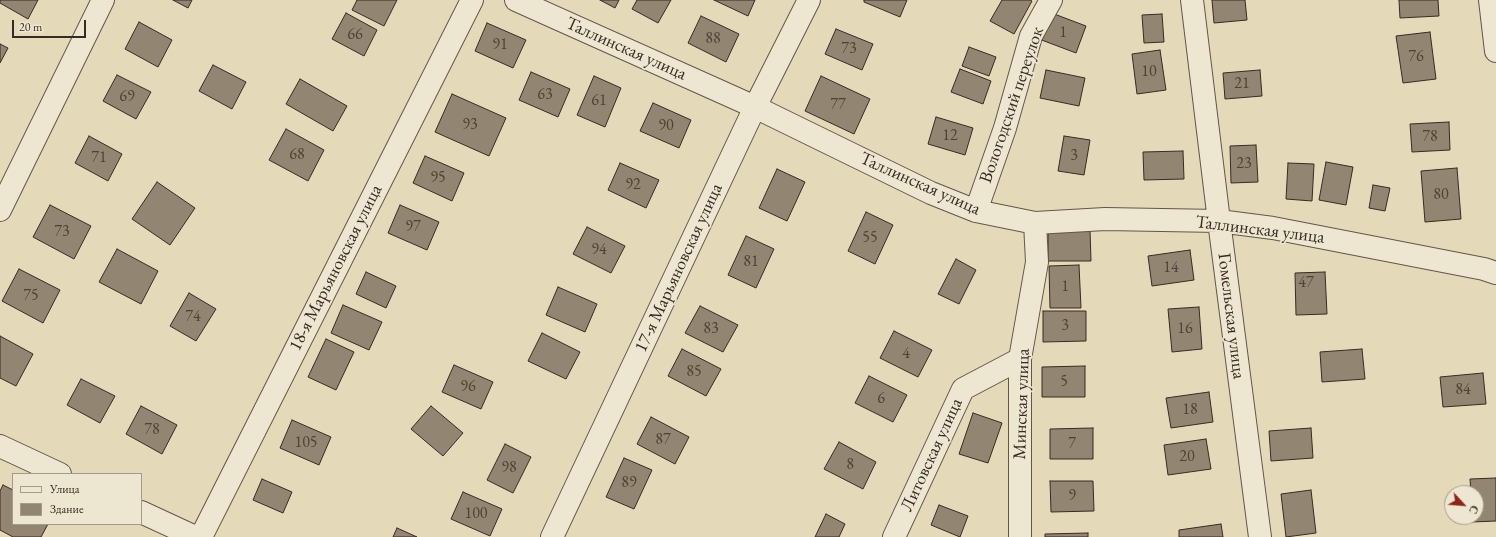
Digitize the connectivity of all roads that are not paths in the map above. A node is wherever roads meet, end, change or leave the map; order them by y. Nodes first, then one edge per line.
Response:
1 (103, 0) edge
2 (472, 0) edge
3 (516, 0) edge
4 (809, 0) edge
5 (1051, 0) edge
6 (1192, 0) edge
7 (1490, 0) edge
8 (1496, 51) edge
9 (755, 107) junction
10 (0, 210) edge
11 (976, 212) junction
12 (1219, 221) junction
13 (1035, 223) junction
14 (1496, 273) edge
15 (1020, 359) junction
16 (0, 446) edge
17 (58, 473) edge
18 (142, 512) edge
19 (195, 537) edge
20 (201, 537) edge
21 (552, 537) edge
22 (894, 537) edge
23 (1020, 537) edge
24 (1260, 537) edge

1 - 10 street
2 - 20 street, 18-я Марьяновская улица
3 - 9 street, Таллинская улица
4 - 9 street, 17-я Марьяновская улица
5 - 11 street, Вологодский переулок
6 - 12 street, Гомельская улица
7 - 8 street
9 - 11 street, Таллинская улица
9 - 21 street, 17-я Марьяновская улица
11 - 13 street, Таллинская улица
12 - 13 street, Таллинская улица
12 - 14 street, Таллинская улица
12 - 24 street, Гомельская улица
13 - 15 street, Минская улица
15 - 22 street, Литовская улица
15 - 23 street, Минская улица
16 - 17 street
18 - 19 street

